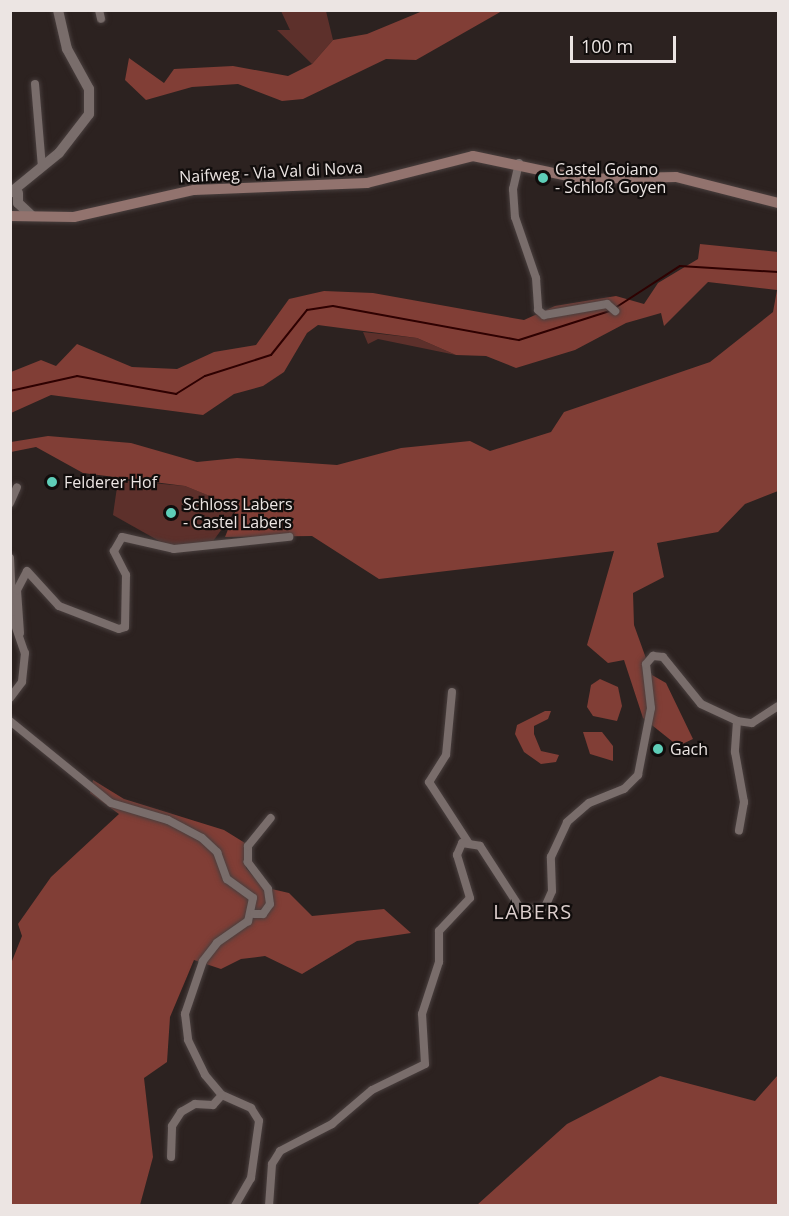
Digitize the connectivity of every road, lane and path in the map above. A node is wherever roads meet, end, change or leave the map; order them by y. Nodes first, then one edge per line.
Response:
1 (58, 10) edge
2 (99, 10) edge
3 (101, 19) dead end
4 (36, 84) dead end
5 (519, 163) junction
6 (42, 167) junction
7 (16, 190) edge
8 (778, 202) edge
9 (10, 211) edge
10 (10, 216) edge
11 (32, 216) junction
12 (614, 308) dead end
13 (17, 487) dead end
14 (10, 503) edge
15 (289, 537) dead end
16 (10, 558) edge
17 (20, 633) junction
18 (452, 692) dead end
19 (10, 698) edge
20 (778, 706) edge
21 (10, 720) edge
22 (737, 721) junction
23 (271, 818) dead end
24 (739, 831) dead end
25 (468, 842) junction
26 (254, 914) junction
27 (222, 1095) junction
28 (171, 1157) dead end
29 (235, 1206) edge
30 (269, 1206) edge

1 - 6 street
2 - 3 street
4 - 6 street
5 - 8 main road, Naifweg - Via Val di Nova
5 - 11 main road, Naifweg - Via Val di Nova
5 - 12 street
6 - 7 street
7 - 9 street
7 - 11 street
10 - 11 main road, Naifweg - Via Val di Nova
13 - 14 street
15 - 17 street
16 - 17 street
17 - 19 street
18 - 25 street
20 - 22 street
21 - 26 street
22 - 24 street
22 - 25 street
23 - 26 street
25 - 30 street
26 - 27 street
27 - 28 street
27 - 29 street

